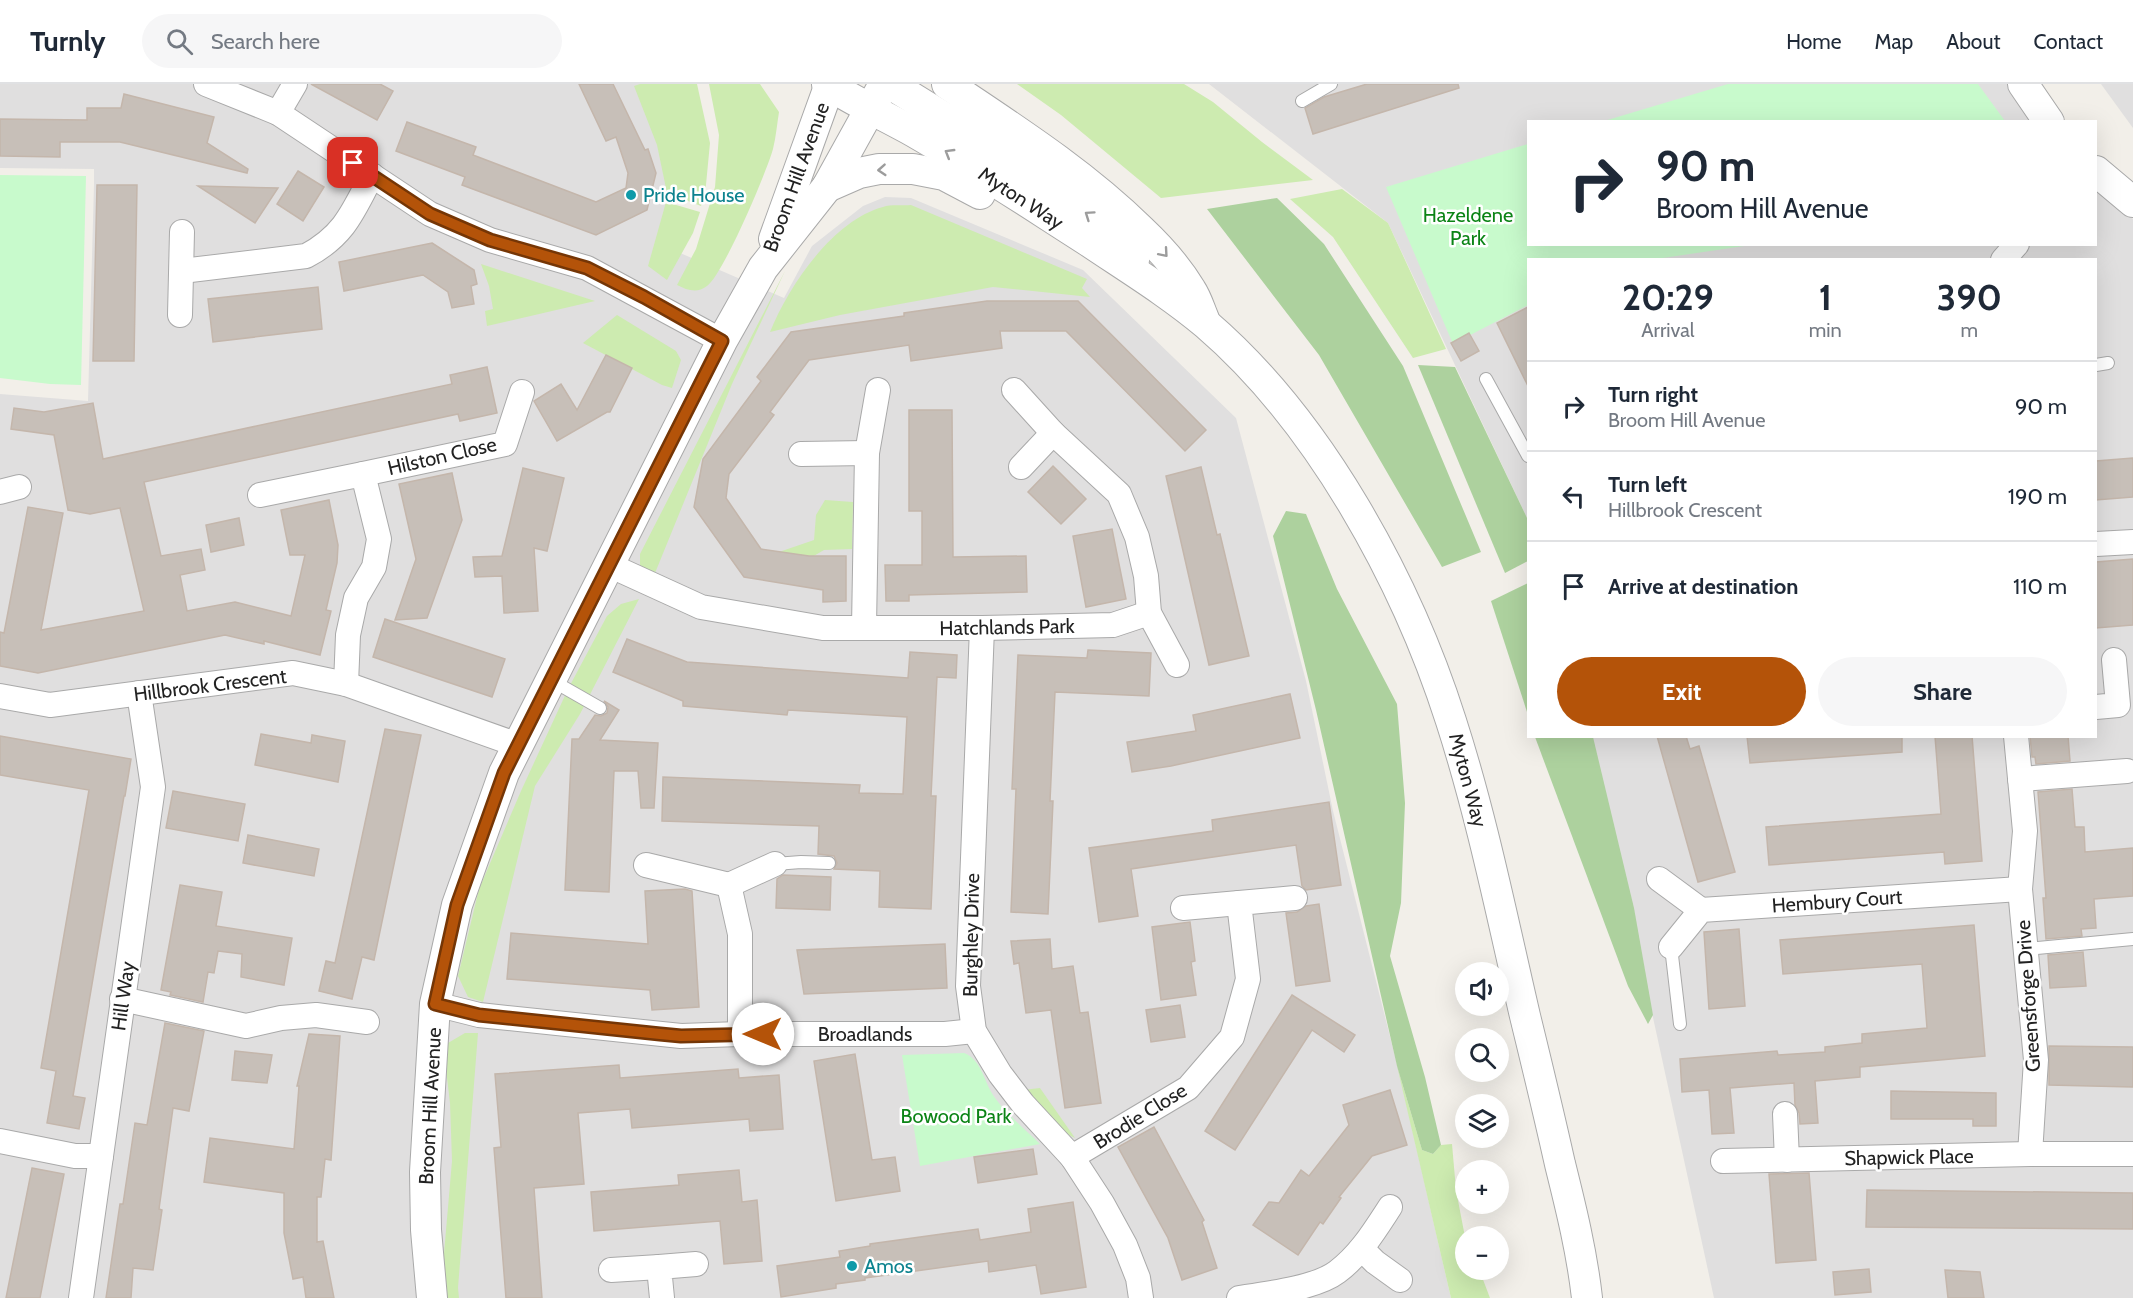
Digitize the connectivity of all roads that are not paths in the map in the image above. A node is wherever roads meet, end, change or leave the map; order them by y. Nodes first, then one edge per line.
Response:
1 (206, 84) edge
2 (295, 84) edge
3 (890, 84) edge
4 (946, 84) edge
5 (1330, 84) edge
6 (2023, 84) edge
7 (848, 88) edge
8 (1302, 101) dead end
9 (278, 113) junction
10 (2048, 120) edge
11 (2097, 172) edge
12 (372, 175) junction
13 (827, 187) junction
14 (2133, 202) edge
15 (182, 232) dead end
16 (1074, 232) junction
17 (2015, 246) edge
18 (2005, 258) edge
19 (763, 267) junction
20 (182, 271) junction
21 (1157, 287) junction
22 (180, 315) dead end
23 (1207, 325) junction
24 (722, 341) junction
25 (1486, 379) dead end
26 (878, 390) dead end
27 (1014, 390) dead end
28 (522, 392) dead end
29 (1053, 433) junction
30 (867, 453) junction
31 (801, 454) dead end
32 (1527, 454) edge
33 (1021, 467) dead end
34 (363, 474) junction
35 (260, 495) dead end
36 (2133, 542) edge
37 (2097, 544) edge
38 (609, 565) junction
39 (1149, 613) junction
40 (864, 627) junction
41 (982, 628) junction
42 (2114, 660) dead end
43 (1177, 665) dead end
44 (551, 680) junction
45 (346, 684) junction
46 (139, 693) junction
47 (0, 696) edge
48 (2097, 707) edge
49 (600, 708) dead end
50 (2016, 738) edge
51 (518, 745) junction
52 (2127, 771) dead end
53 (2020, 779) junction
54 (829, 863) dead end
55 (775, 864) joint
56 (646, 865) dead end
57 (1659, 879) dead end
58 (729, 885) junction
59 (2020, 889) junction
60 (1295, 898) dead end
61 (1239, 903) junction
62 (1183, 908) dead end
63 (1701, 910) junction
64 (2133, 939) edge
65 (1671, 947) joint
66 (2026, 950) junction
67 (122, 999) junction
68 (435, 1004) junction
69 (367, 1022) dead end
70 (1680, 1024) dead end
71 (974, 1031) junction
72 (740, 1034) junction
73 (1785, 1114) dead end
74 (0, 1141) edge
75 (2030, 1154) junction
76 (2133, 1154) edge
77 (101, 1156) junction
78 (1072, 1157) junction
79 (1787, 1160) junction
80 (1723, 1161) dead end
81 (1390, 1207) dead end
82 (1362, 1249) junction
83 (696, 1264) dead end
84 (659, 1268) junction
85 (611, 1270) dead end
86 (1400, 1280) dead end
87 (81, 1298) edge
88 (432, 1298) edge
89 (662, 1298) edge
90 (1141, 1298) edge
91 (1239, 1298) edge
92 (1587, 1298) edge

1 - 9 street
2 - 9 street
21 -> 3 street
4 -> 23 street, Myton Way
5 - 8 lane
6 - 10 street
7 - 13 street, Broom Hill Avenue
16 -> 7 street, Myton Way
7 - 19 street, Broom Hill Avenue
9 - 12 street
11 - 14 street
12 - 20 street
12 - 24 street
16 -> 13 street
13 - 19 street, Broom Hill Avenue
15 - 20 street
16 - 21 street, Myton Way
17 - 18 street
19 - 24 street, Broom Hill Avenue
20 - 22 street
21 - 23 street, Myton Way
23 - 92 street, Myton Way
24 - 38 street, Broom Hill Avenue
25 - 32 lane
26 - 30 street
27 - 29 street
28 - 34 street, Hilston Close
29 - 33 street
29 - 39 street
30 - 31 street
30 - 40 street
34 - 35 street, Hilston Close
34 - 45 street, Hilston Close
36 - 37 street
38 - 40 street, Hatchlands Park
38 - 44 street, Broom Hill Avenue
39 - 41 street, Hatchlands Park
39 - 43 street
40 - 41 street, Hatchlands Park
41 - 71 street, Burghley Drive
42 - 48 street
44 - 49 lane
44 - 51 street, Broom Hill Avenue
45 - 46 street, Hillbrook Crescent
45 - 51 street, Hillbrook Crescent
46 - 47 street, Hillbrook Crescent
46 - 67 street, Hill Way
50 - 53 street, Greensforge Drive
51 - 68 street, Broom Hill Avenue
52 - 53 street
53 - 59 street, Greensforge Drive
54 - 55 lane
55 - 58 street
56 - 58 street
57 - 63 street
58 - 72 street
59 - 63 street, Hembury Court
59 - 66 street, Greensforge Drive
60 - 61 street
61 - 62 street
61 - 78 street, Brodie Close
63 - 65 street
64 - 66 lane
65 - 70 lane
66 - 75 street, Greensforge Drive
67 - 69 street
67 - 77 street, Hill Way
68 - 72 street, Broadlands
68 - 88 street, Broom Hill Avenue
71 - 72 street, Broadlands
71 - 78 street, Burghley Drive
73 - 79 street
74 - 77 street
75 - 76 street
75 - 79 street, Shapwick Place
77 - 87 street, Hill Way
78 - 90 street, Burghley Drive
79 - 80 street, Shapwick Place
81 - 82 street
82 - 86 street
82 - 91 street
83 - 84 street
84 - 85 street
84 - 89 street

